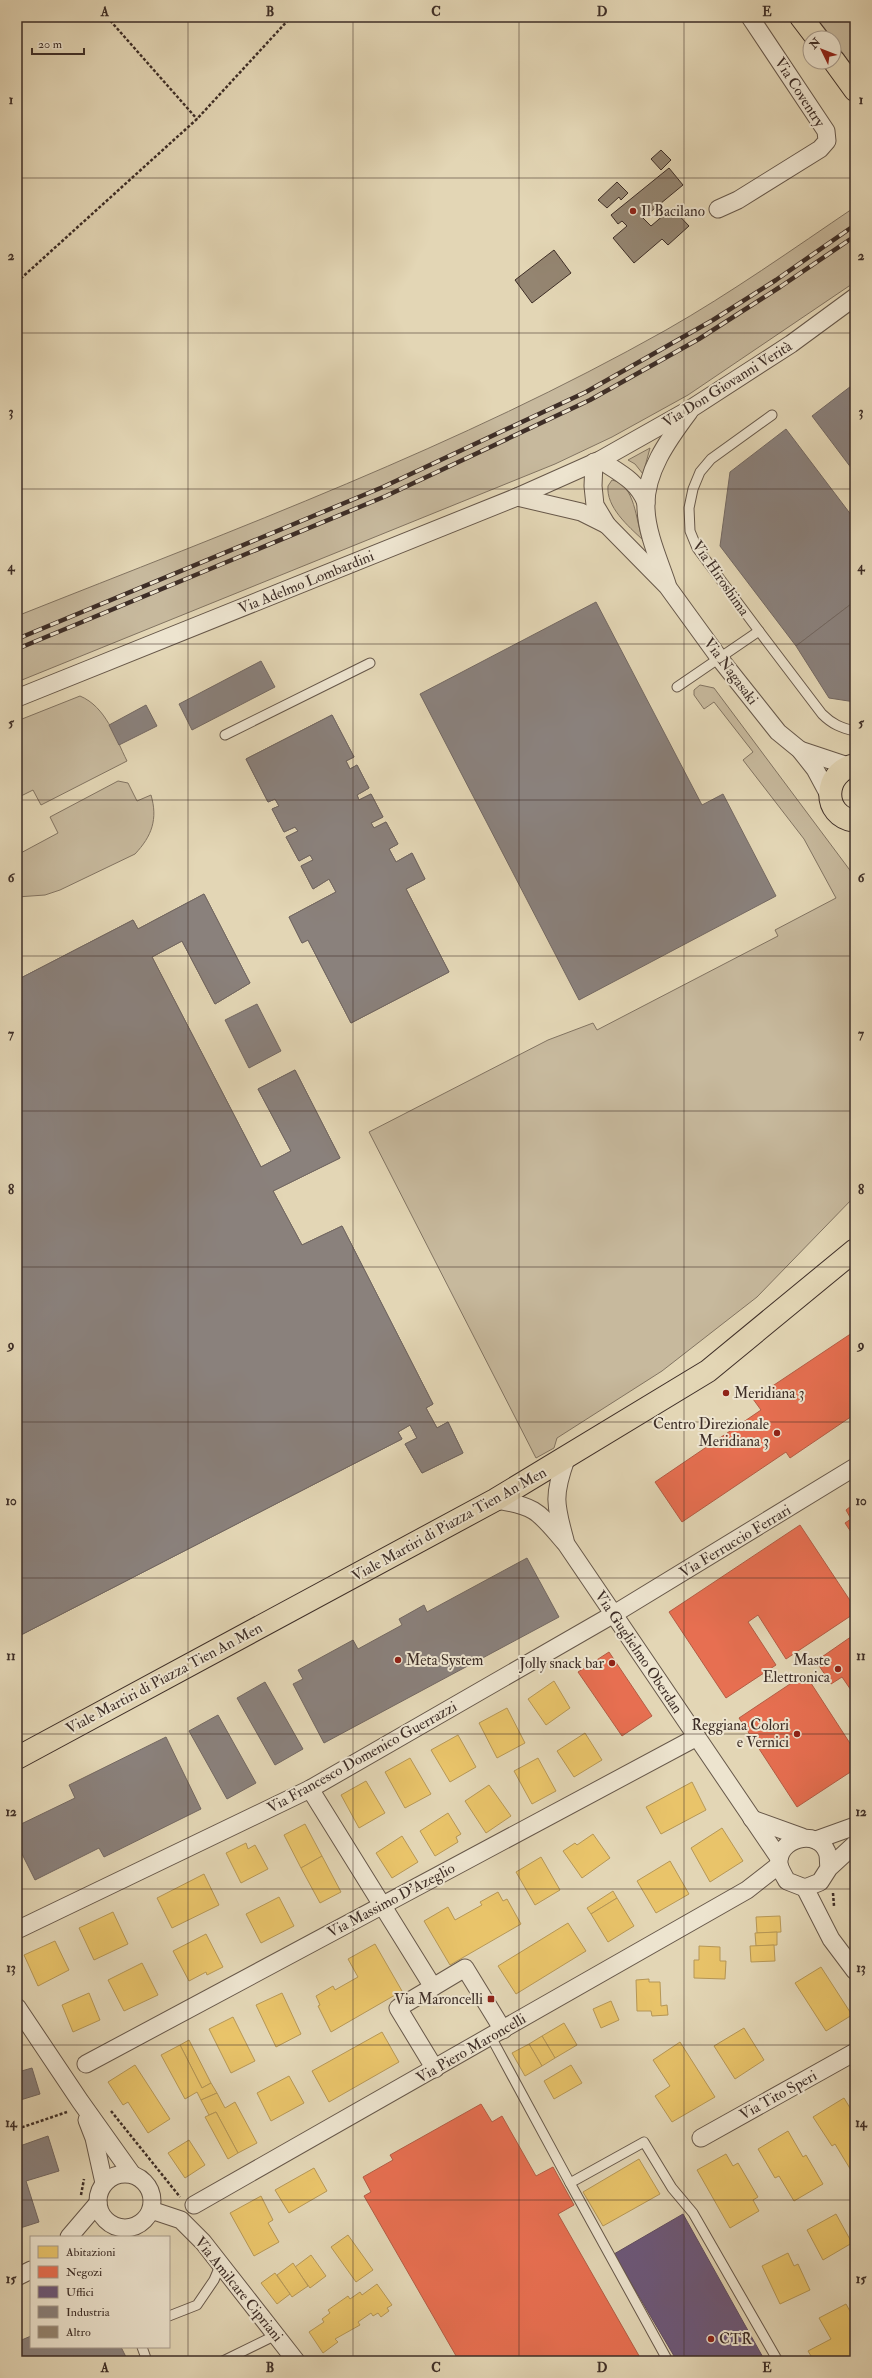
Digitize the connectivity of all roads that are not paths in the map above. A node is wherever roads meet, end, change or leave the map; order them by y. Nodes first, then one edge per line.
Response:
1 (750, 17) edge
2 (801, 17) edge
3 (811, 30) edge
4 (841, 70) edge
5 (855, 90) edge
6 (718, 209) dead end
7 (855, 297) edge
8 (692, 408) junction
9 (772, 415) dead end
10 (597, 461) junction
11 (517, 497) junction
12 (646, 503) junction
13 (607, 525) junction
14 (667, 586) junction
15 (759, 631) junction
16 (720, 659) junction
17 (370, 663) dead end
18 (677, 687) dead end
19 (17, 698) edge
20 (855, 731) edge
21 (225, 735) dead end
22 (800, 750) junction
23 (852, 765) edge
24 (830, 797) junction
25 (848, 818) edge
26 (855, 835) edge
27 (855, 1250) edge
28 (566, 1459) junction
29 (855, 1467) edge
30 (495, 1500) junction
31 (566, 1544) junction
32 (614, 1614) junction
33 (697, 1737) junction
34 (17, 1758) edge
35 (310, 1789) junction
36 (752, 1819) junction
37 (855, 1826) edge
38 (809, 1839) junction
39 (855, 1844) edge
40 (779, 1862) junction
41 (787, 1881) junction
42 (822, 1881) junction
43 (747, 1890) junction
44 (383, 1905) junction
45 (17, 1930) edge
46 (831, 1939) junction
47 (855, 1971) edge
48 (433, 1987) junction
49 (17, 2007) edge
50 (497, 2033) junction
51 (855, 2052) edge
52 (86, 2064) dead end
53 (435, 2069) junction
54 (75, 2106) junction
55 (701, 2138) dead end
56 (132, 2174) junction
57 (104, 2183) junction
58 (570, 2183) junction
59 (188, 2202) road end
60 (98, 2203) junction
61 (151, 2210) junction
62 (112, 2232) edge
63 (70, 2236) edge
64 (220, 2266) junction
65 (30, 2270) edge
66 (17, 2277) edge
67 (170, 2316) edge
68 (276, 2335) junction
69 (142, 2348) edge
70 (147, 2361) edge
71 (223, 2361) edge
72 (296, 2361) edge
73 (668, 2361) edge
74 (778, 2361) edge

1 - 6 street, Via Coventry
2 - 3 main road
4 - 5 main road
7 - 8 street, Via Don Giovanni Verità
8 - 10 street, Via Don Giovanni Verità
8 - 12 street, Via Nagasaki
9 - 15 lane, Via Hiroshima
10 - 11 street, Via Adelmo Lombardini
10 - 12 street, Via Nagasaki
10 - 13 street, Via Nagasaki
11 - 13 street, Via Nagasaki
11 - 19 street, Via Adelmo Lombardini
12 - 14 street, Via Nagasaki
13 - 14 street, Via Nagasaki
14 - 16 street, Via Nagasaki
15 - 16 lane, Via Hiroshima
15 - 20 lane, Via Hiroshima
16 - 18 lane, Via Hiroshima
16 - 22 street, Via Nagasaki
17 - 21 lane
22 - 23 street, Via Nagasaki
22 - 24 street, Via Nagasaki
23 - 24 main road, Via Nagasaki
24 - 25 main road, Via Nagasaki
25 - 26 main road, Via Nagasaki
27 - 28 main road, Viale Martiri di Piazza Tien An Men
28 - 30 main road, Viale Martiri di Piazza Tien An Men
28 - 31 street, Via Guglielmo Oberdan
29 - 32 street, Via Ferruccio Ferrari
30 - 31 street, Via Guglielmo Oberdan
30 - 34 main road, Viale Martiri di Piazza Tien An Men
31 - 32 street, Via Guglielmo Oberdan
32 - 33 street, Via Guglielmo Oberdan
32 - 35 street, Via Francesco Domenico Guerrazzi
33 - 36 street, Via Guglielmo Oberdan
33 - 44 street, Via Massimo D'Azeglio
35 - 44 street
35 - 45 street, Via Francesco Domenico Guerrazzi
36 - 38 street
36 - 40 street, Via Guglielmo Oberdan
37 - 38 street
38 - 40 street
38 - 42 street
39 - 42 street
40 - 41 street, Via Guglielmo Oberdan
40 - 43 street, Via Piero Maroncelli
41 - 42 street
41 - 43 street, Via Piero Maroncelli
42 - 46 street
42 - 46 street
43 - 50 street, Via Piero Maroncelli
44 - 48 street
44 - 52 street, Via Massimo D'Azeglio
46 - 47 street
48 - 50 street
48 - 53 street
49 - 54 street
50 - 53 street, Via Piero Maroncelli
50 - 58 lane
51 - 55 street, Via Tito Speri
53 - 59 street, Via Piero Maroncelli
54 - 56 street
54 - 57 street
56 - 57 street
56 - 61 street
57 - 60 street
58 - 73 lane
58 - 74 lane
60 - 62 street
60 - 63 street
61 - 62 street
61 - 64 street, Via Amilcare Cipriani
64 - 67 lane
64 - 68 street, Via Amilcare Cipriani
65 - 66 street
68 - 71 lane
68 - 72 street, Via Amilcare Cipriani
69 - 70 lane

